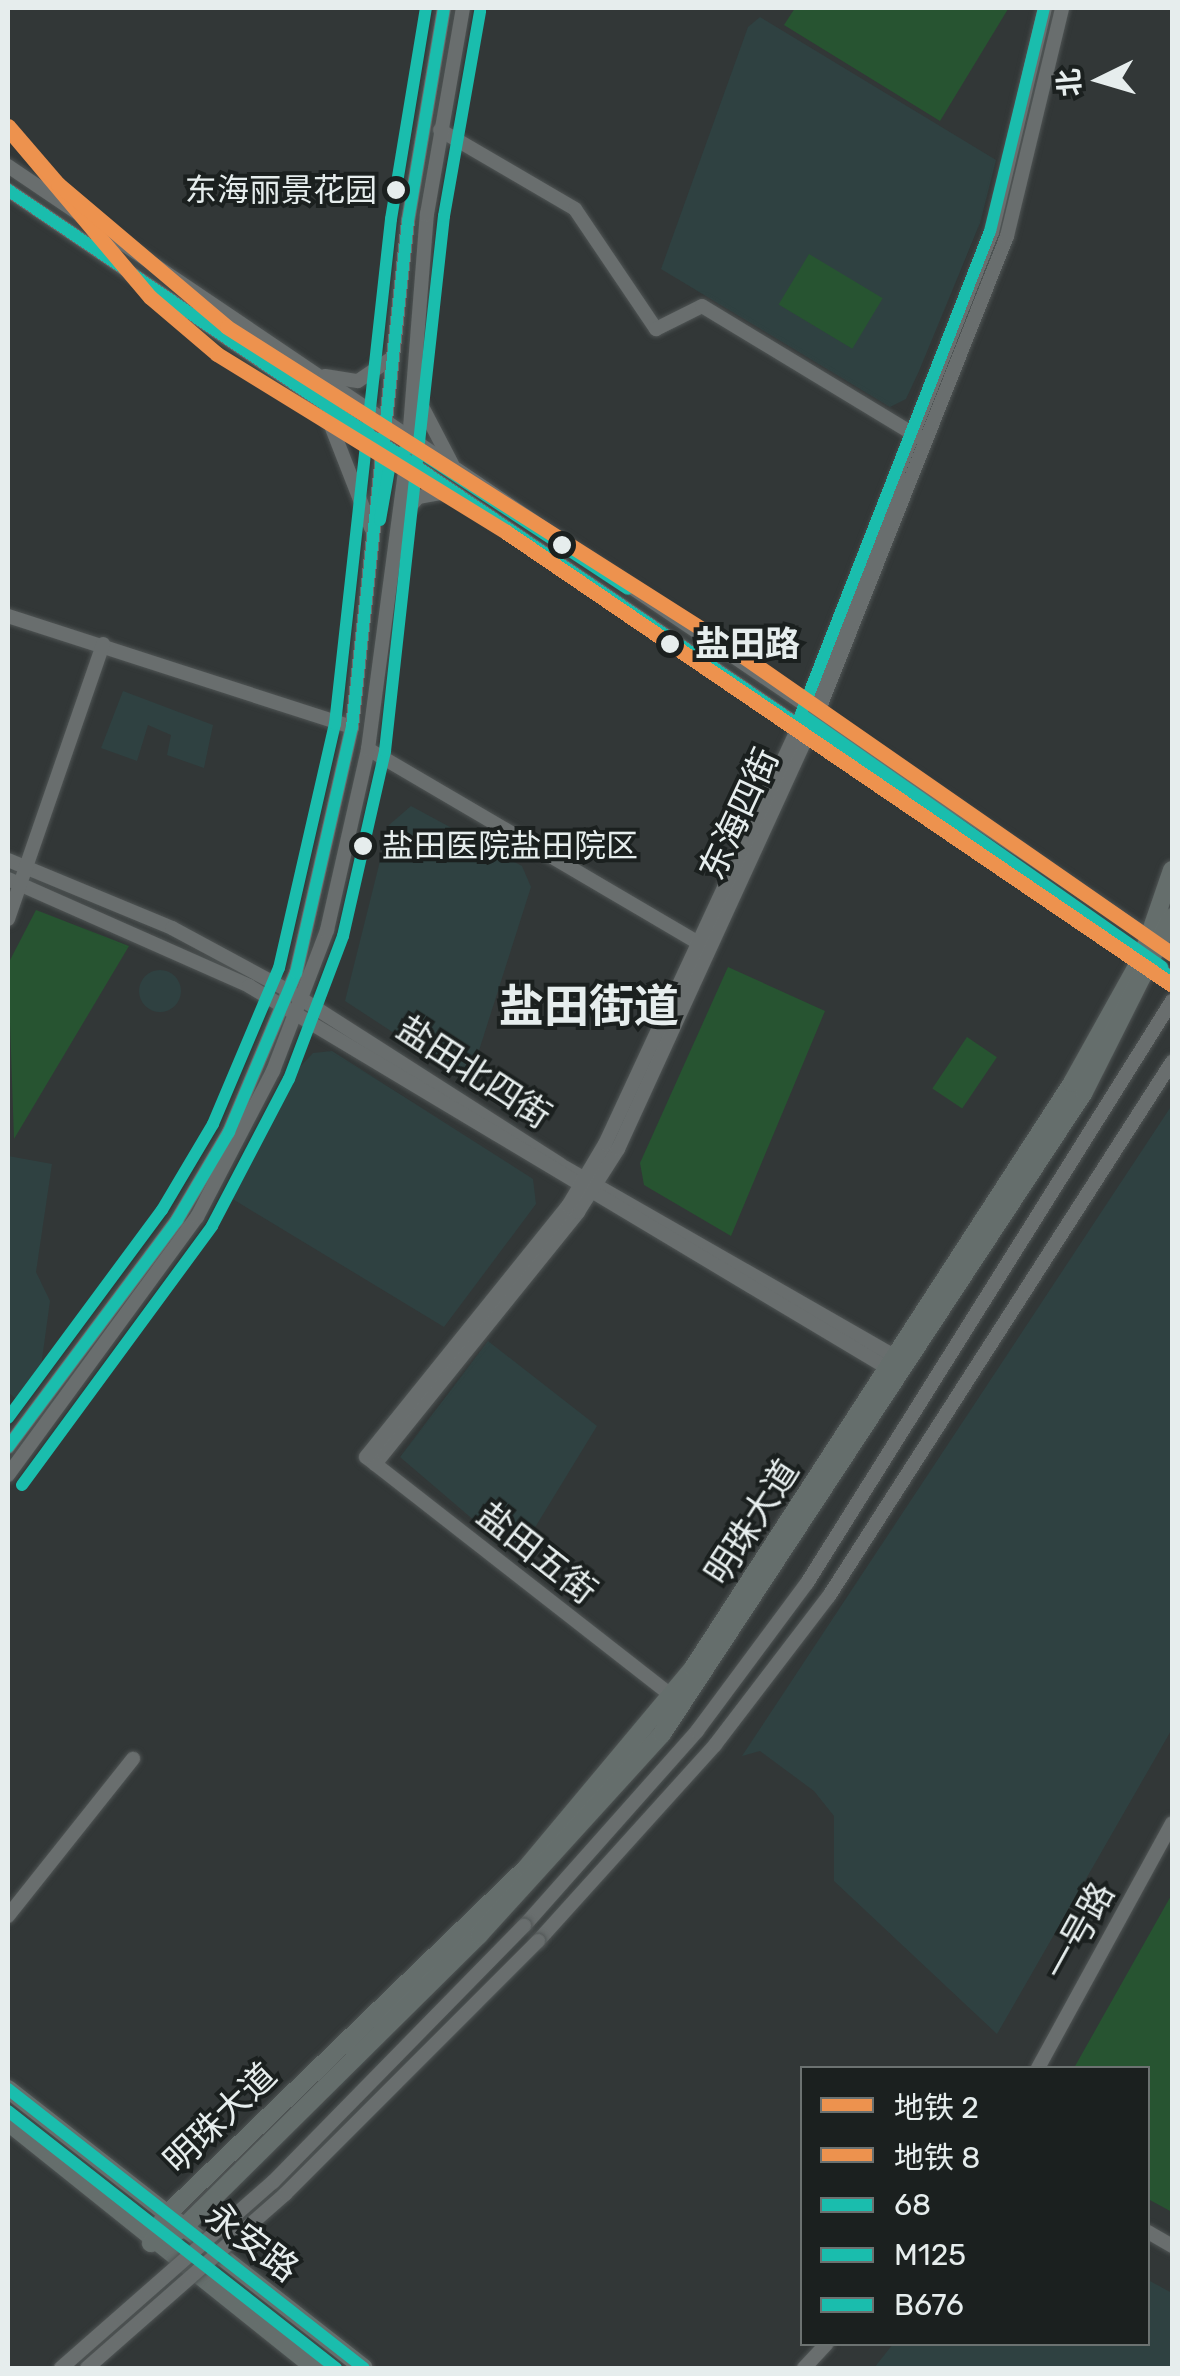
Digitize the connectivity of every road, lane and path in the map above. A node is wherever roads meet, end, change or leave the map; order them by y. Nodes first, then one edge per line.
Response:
1 (444, 8) edge
2 (463, 8) edge
3 (1045, 8) edge
4 (1062, 8) edge
5 (440, 130) junction
6 (8, 166) edge
7 (8, 190) edge
8 (391, 359) junction
9 (413, 369) junction
10 (313, 373) junction
11 (322, 410) junction
12 (386, 429) junction
13 (918, 437) junction
14 (410, 441) junction
15 (383, 452) junction
16 (407, 464) junction
17 (458, 472) junction
18 (453, 491) junction
19 (396, 528) junction
20 (372, 532) junction
21 (8, 616) edge
22 (103, 644) junction
23 (813, 708) junction
24 (352, 727) junction
25 (805, 727) junction
26 (368, 749) junction
27 (8, 860) edge
28 (28, 868) junction
29 (1172, 870) edge
30 (15, 882) edge
31 (1172, 917) edge
32 (8, 919) edge
33 (704, 946) junction
34 (1161, 946) edge
35 (1147, 962) junction
36 (1172, 978) edge
37 (1172, 1001) edge
38 (293, 1002) junction
39 (1172, 1062) edge
40 (586, 1187) junction
41 (892, 1363) junction
42 (8, 1446) edge
43 (371, 1461) joint
44 (8, 1475) edge
45 (672, 1696) junction
46 (133, 1758) dead end
47 (1172, 1823) edge
48 (8, 1916) edge
49 (1039, 2066) edge
50 (8, 2089) edge
51 (8, 2122) edge
52 (164, 2216) junction
53 (182, 2229) junction
54 (1150, 2233) edge
55 (150, 2243) junction
56 (1172, 2246) edge
57 (824, 2346) edge
58 (61, 2368) edge
59 (87, 2368) edge
60 (314, 2368) edge
61 (364, 2368) edge
62 (804, 2368) edge

1 - 8 street
2 - 5 street
3 - 13 street, 东海四街
4 - 13 street, 东海四街
5 - 9 street
5 - 13 street
6 - 10 street
7 - 11 street
8 - 10 street
8 - 12 street
9 - 14 street
9 - 17 street
10 - 12 street
11 - 15 street
11 - 20 street
12 - 14 street
12 - 15 street
13 - 23 street, 东海四街
14 - 16 street
14 - 17 street
15 - 16 street
15 - 20 street
16 - 18 street
16 - 19 street
17 - 23 street
18 - 19 street
18 - 25 street
19 - 26 street
20 - 24 street
21 - 22 street
22 - 24 street
22 - 28 street
23 - 25 street, 东海四街
23 - 34 street
24 - 38 street
25 - 33 street, 东海四街
25 - 35 street
26 - 33 street
26 - 38 street
27 - 28 street, 盐田北四街
28 - 30 street
28 - 38 street, 盐田北四街
29 - 34 main road, 明珠大道
30 - 32 street
30 - 38 street, 盐田北四街
31 - 34 main road, 明珠大道
33 - 40 street, 东海四街
34 - 35 main road, 明珠大道
35 - 36 street
35 - 41 main road, 明珠大道
35 - 53 main road, 明珠大道
37 - 58 street, bridge
38 - 40 street, 盐田北四街
38 - 42 street
38 - 44 street
39 - 59 street, bridge
40 - 41 street, 盐田北四街
40 - 43 street, 东海四街
41 - 45 main road, 明珠大道
43 - 45 street, 盐田五街
45 - 52 main road, 明珠大道
46 - 48 street
47 - 49 street, 一号路
50 - 52 main road, 永安路
51 - 55 main road, 永安路
52 - 53 main road, 永安路
52 - 55 main road, 明珠大道
53 - 55 main road, 明珠大道
53 - 61 main road, 永安路
54 - 56 street
55 - 60 main road, 永安路
57 - 62 street

